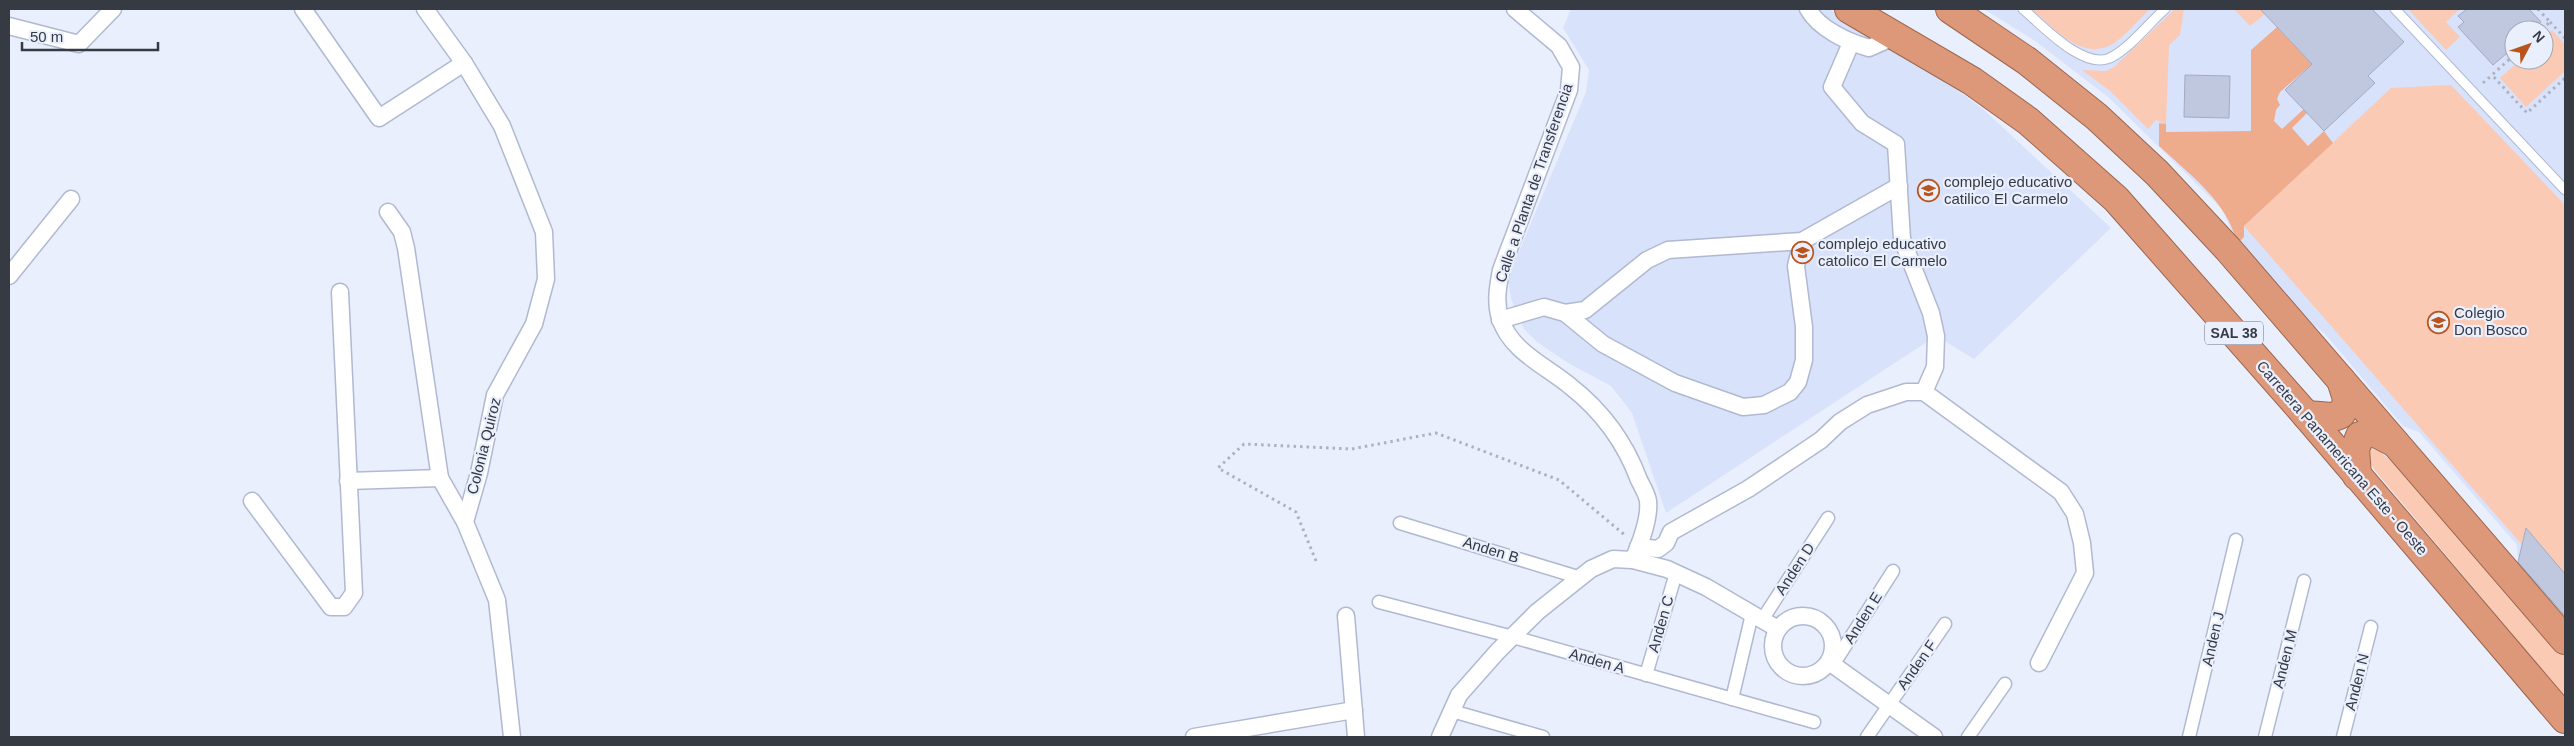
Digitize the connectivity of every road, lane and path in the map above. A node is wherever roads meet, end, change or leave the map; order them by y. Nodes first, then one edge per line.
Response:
1 (113, 9) edge
2 (303, 9) edge
3 (425, 9) edge
4 (1515, 9) edge
5 (1808, 9) edge
6 (1848, 9) edge
7 (1950, 9) edge
8 (2023, 9) edge
9 (2165, 9) edge
10 (2395, 9) edge
11 (2538, 9) edge
12 (2548, 20) edge
13 (9, 26) edge
14 (2554, 26) edge
15 (1896, 36) junction
16 (2565, 38) edge
17 (1851, 43) junction
18 (464, 63) junction
19 (2504, 64) edge
20 (2565, 78) edge
21 (1899, 186) junction
22 (2565, 190) edge
23 (71, 199) dead end
24 (388, 212) dead end
25 (1802, 242) junction
26 (9, 276) edge
27 (340, 292) dead end
28 (1565, 313) junction
29 (1500, 320) junction
30 (2341, 380) junction
31 (1924, 392) junction
32 (2307, 416) junction
33 (2394, 442) junction
34 (2356, 476) junction
35 (440, 478) junction
36 (348, 481) junction
37 (252, 501) dead end
38 (1828, 518) dead end
39 (465, 522) junction
40 (1400, 523) dead end
41 (2236, 540) dead end
42 (1636, 553) junction
43 (1316, 560) dead end
44 (1894, 571) dead end
45 (1676, 573) junction
46 (1581, 578) junction
47 (2304, 581) dead end
48 (1379, 602) dead end
49 (1346, 616) dead end
50 (1757, 617) junction
51 (1945, 624) dead end
52 (2371, 627) dead end
53 (1778, 629) junction
54 (1512, 637) junction
55 (2565, 640) edge
56 (2039, 663) dead end
57 (1831, 664) junction
58 (1646, 675) junction
59 (2005, 684) dead end
60 (1732, 699) junction
61 (1889, 705) junction
62 (1354, 710) junction
63 (1452, 711) junction
64 (2565, 719) edge
65 (1814, 722) dead end
66 (512, 737) edge
67 (1194, 737) edge
68 (1356, 737) edge
69 (1440, 737) edge
70 (1544, 737) edge
71 (1867, 737) edge
72 (1934, 737) edge
73 (1968, 737) edge
74 (2189, 737) edge
75 (2265, 737) edge
76 (2343, 737) edge

1 - 13 street
2 - 18 street
3 - 18 street, Colonia Quiroz
4 - 29 street, Calle a Planta de Transferencia
5 - 17 street
6 - 15 highway, Carretera Panamericana Este - Oeste / SAL 38
7 - 30 highway, SAL 38
8 - 9 lane
10 - 22 lane
11 - 12 path
14 - 16 path
15 - 17 street
15 - 32 highway, Carretera Panamericana Este - Oeste / SAL 38
17 - 21 street
18 - 39 street, Colonia Quiroz
19 - 20 path
21 - 25 street
21 - 31 street
23 - 26 street
24 - 35 street
25 - 28 street
25 - 28 street
27 - 36 street
28 - 29 street
29 - 42 street, Calle a Planta de Transferencia
30 - 32 highway
30 - 33 highway, SAL 38
31 - 42 street
31 - 56 street
32 - 34 highway, Carretera Panamericana Este - Oeste / SAL 38
33 - 34 highway
33 - 55 highway, SAL 38
34 - 64 highway, Carretera Panamericana Este - Oeste / SAL 38
35 - 36 street
35 - 39 street
36 - 37 street
38 - 50 street, Anden D
39 - 66 street
40 - 46 street, Anden B
41 - 74 street, Anden J
42 - 43 path
42 - 45 street
42 - 46 street
44 - 57 street, Anden E
45 - 50 street
45 - 58 street, Anden C
46 - 54 street
47 - 75 street, Anden M
48 - 54 street, Anden A
49 - 62 street
50 - 53 street
50 - 60 street, Anden D
51 - 61 street, Anden F
52 - 76 street, Anden N
53 - 57 street
53 - 57 street
54 - 58 street, Anden A
54 - 63 street
57 - 61 street
58 - 60 street, Anden A
59 - 73 street
60 - 65 street, Anden A
61 - 71 street, Anden F
61 - 72 street
62 - 67 street
62 - 68 street
63 - 69 street
63 - 70 street

